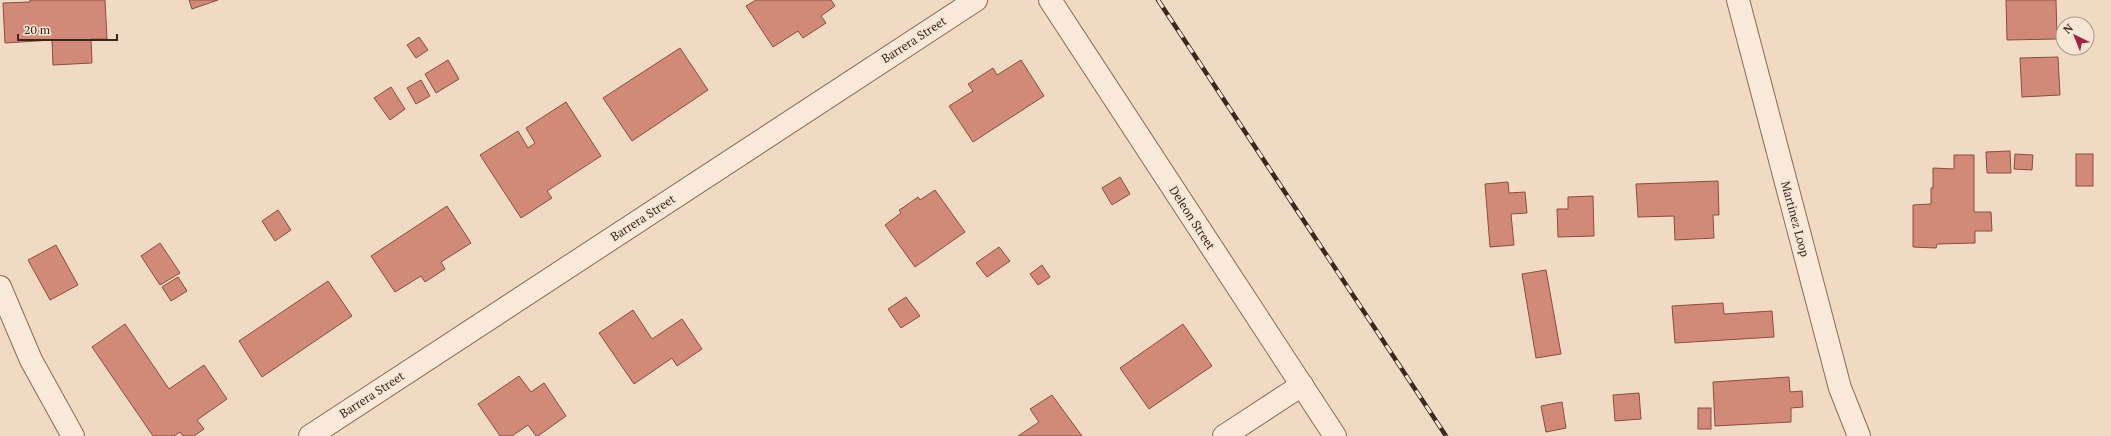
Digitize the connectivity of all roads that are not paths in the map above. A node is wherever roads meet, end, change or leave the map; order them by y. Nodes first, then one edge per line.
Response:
1 (976, 0) edge
2 (1050, 0) edge
3 (1738, 0) edge
4 (0, 287) edge
5 (1302, 386) junction
6 (73, 436) edge
7 (310, 436) edge
8 (1224, 436) edge
9 (1335, 436) edge
10 (1860, 436) edge

1 - 7 street, Barrera Street
2 - 5 street, Deleon Street
3 - 10 street, Martinez Loop
4 - 6 street
5 - 8 street
5 - 9 street, Deleon Street

